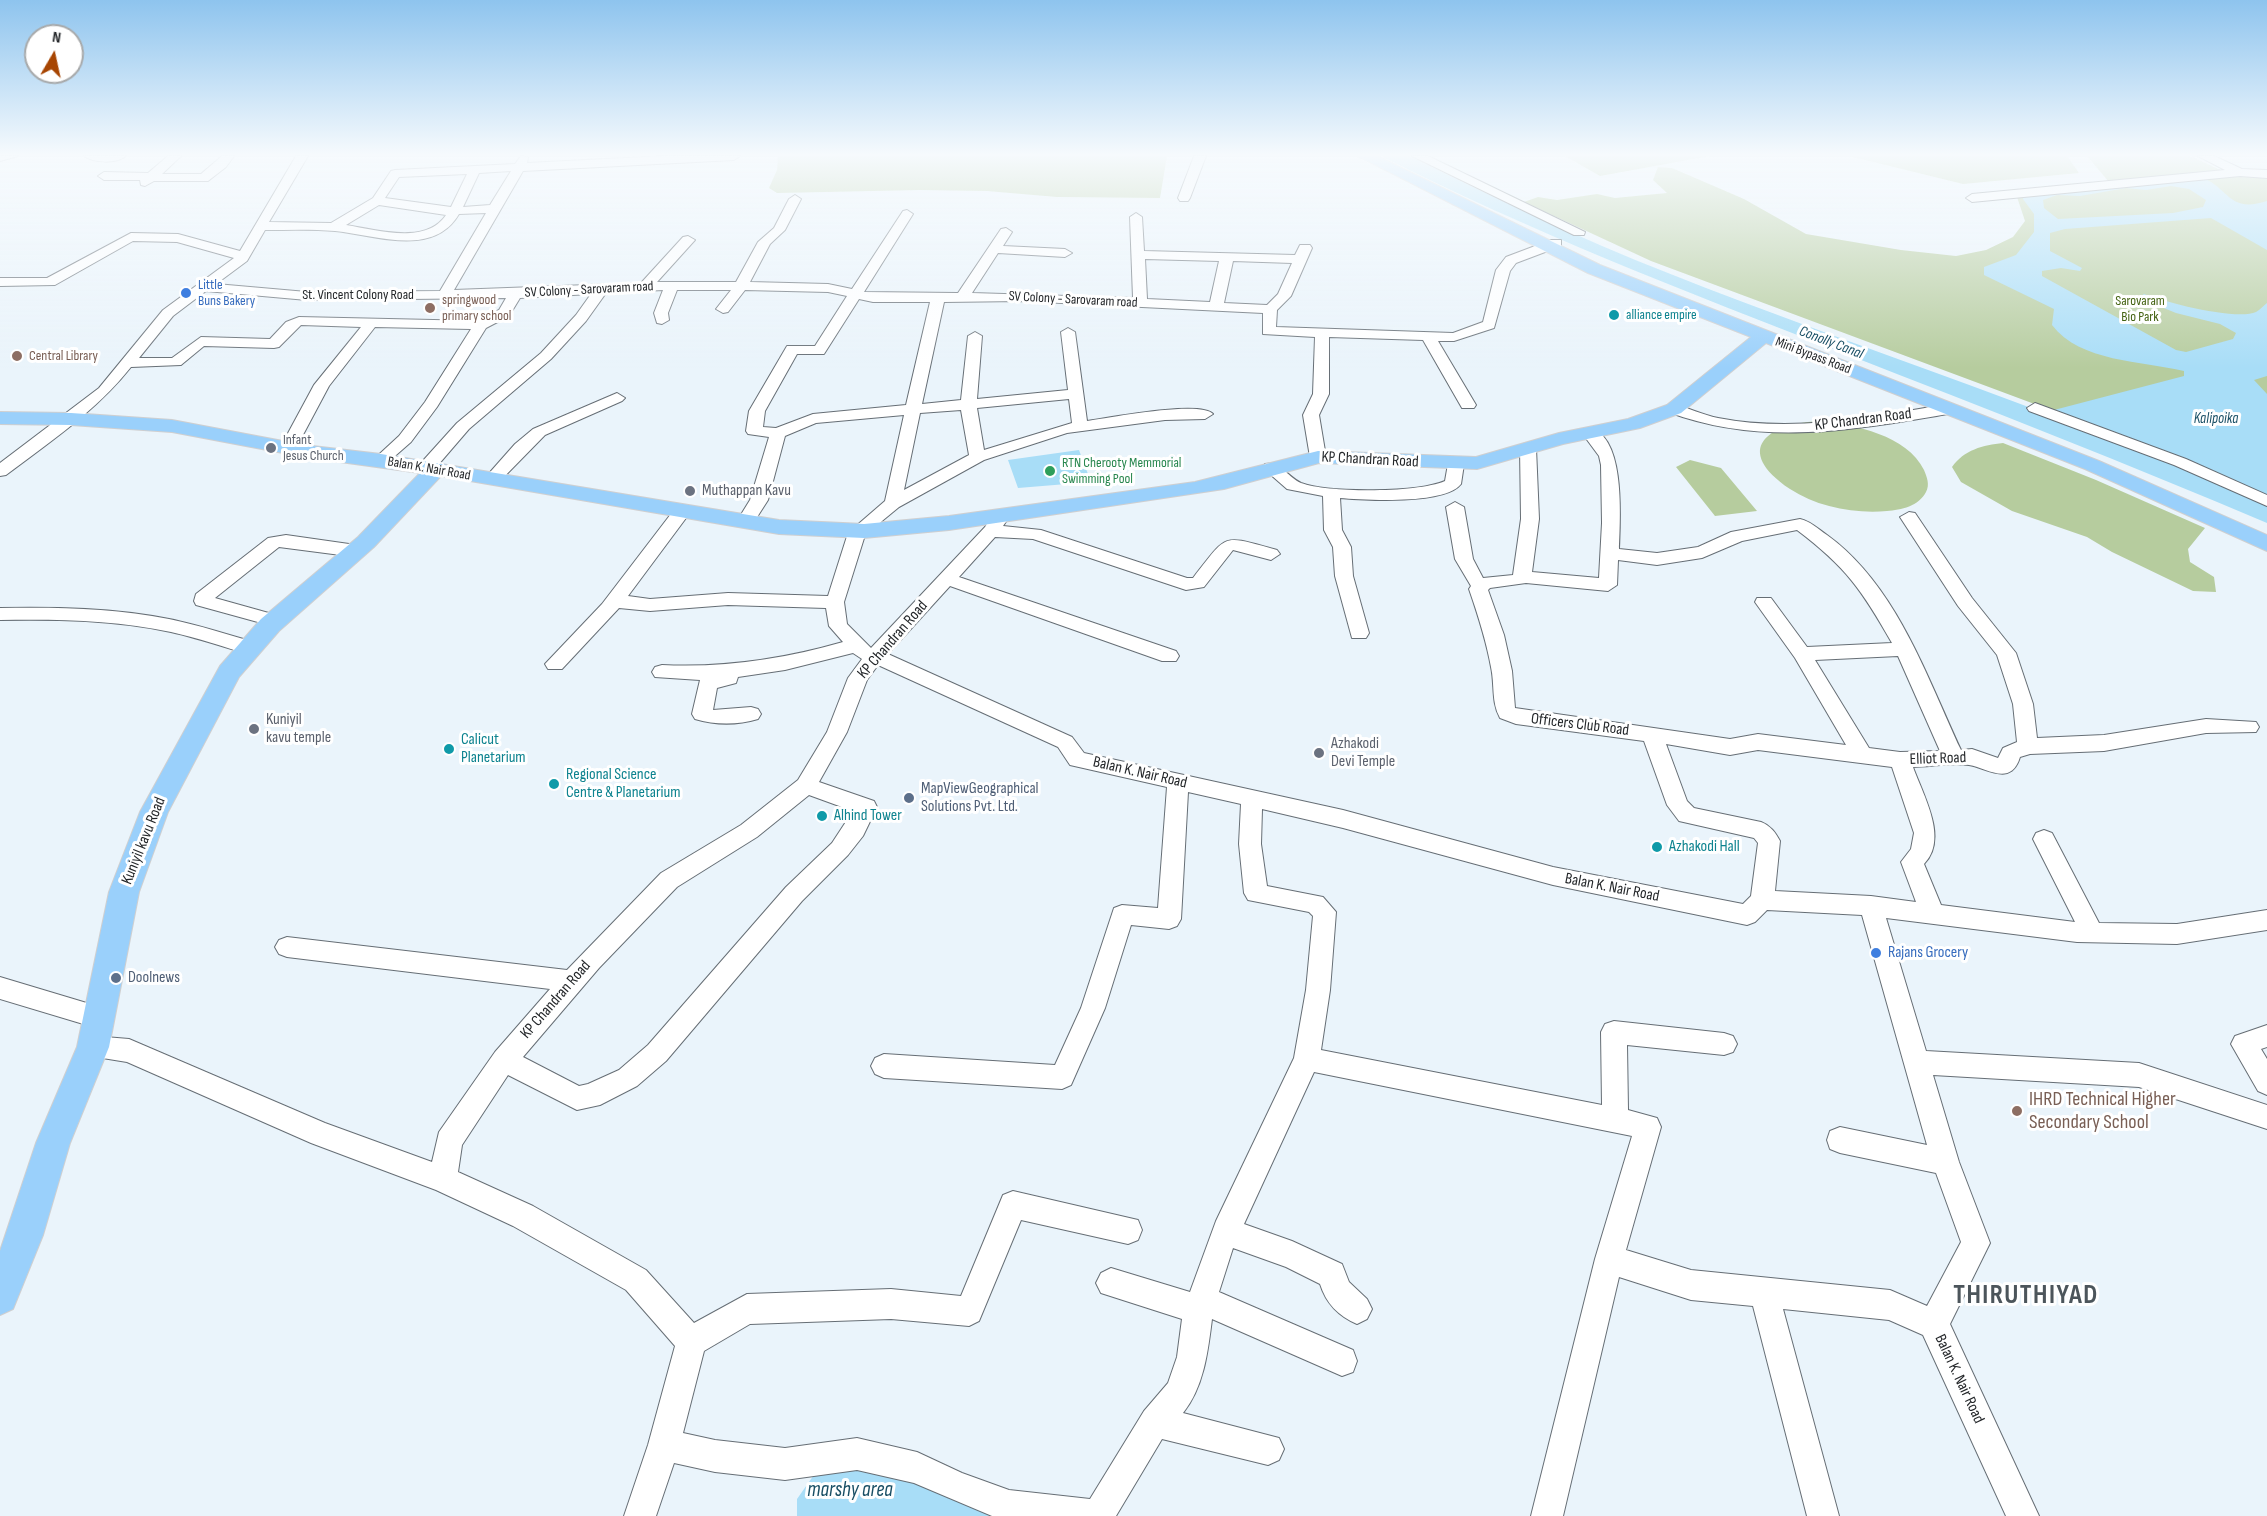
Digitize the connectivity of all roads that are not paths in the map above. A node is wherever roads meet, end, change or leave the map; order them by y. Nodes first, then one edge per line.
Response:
1 (262, 226) edge
2 (316, 227) edge
3 (334, 227) joint
4 (443, 227) edge
5 (484, 227) edge
6 (780, 227) edge
7 (899, 227) edge
8 (1136, 227) edge
9 (1514, 227) edge
10 (1516, 227) edge
11 (1568, 227) edge
12 (1006, 232) dead end
13 (1579, 232) dead end
14 (688, 240) dead end
15 (1553, 245) junction
16 (995, 249) junction
17 (1065, 253) dead end
18 (1137, 255) junction
19 (243, 256) junction
20 (1227, 257) junction
21 (0, 282) edge
22 (672, 286) junction
23 (741, 286) junction
24 (202, 287) junction
25 (645, 287) junction
26 (601, 290) junction
27 (515, 294) junction
28 (855, 294) junction
29 (444, 295) junction
30 (938, 296) junction
31 (963, 296) junction
32 (1140, 304) junction
33 (1216, 306) junction
34 (723, 309) dead end
35 (1270, 309) junction
36 (662, 320) dead end
37 (371, 323) junction
38 (481, 325) junction
39 (1068, 332) dead end
40 (1322, 333) junction
41 (1768, 334) junction
42 (975, 336) dead end
43 (1428, 336) junction
44 (126, 363) junction
45 (1076, 394) junction
46 (617, 398) dead end
47 (967, 404) junction
48 (1468, 405) dead end
49 (2036, 408) dead end
50 (913, 409) junction
51 (1674, 409) junction
52 (1948, 409) junction
53 (1205, 414) dead end
54 (0, 418) edge
55 (71, 419) junction
56 (1080, 427) junction
57 (778, 433) junction
58 (1590, 433) junction
59 (288, 448) junction
60 (1528, 448) junction
61 (978, 457) junction
62 (1318, 457) junction
63 (381, 460) junction
64 (1456, 464) junction
65 (1271, 468) junction
66 (431, 469) junction
67 (0, 471) edge
68 (492, 479) junction
69 (1331, 493) junction
70 (2267, 501) edge
71 (893, 502) junction
72 (1455, 507) dead end
73 (683, 510) junction
74 (1910, 517) dead end
75 (746, 521) junction
76 (996, 523) junction
77 (857, 533) junction
78 (2267, 533) edge
79 (2267, 544) edge
80 (356, 551) junction
81 (1609, 553) junction
82 (1271, 554) dead end
83 (1522, 577) junction
84 (947, 579) junction
85 (1480, 585) junction
86 (615, 601) junction
87 (835, 602) junction
88 (1764, 602) dead end
89 (0, 614) edge
90 (276, 621) junction
91 (1359, 633) dead end
92 (251, 648) junction
93 (1905, 649) junction
94 (866, 650) junction
95 (1802, 654) junction
96 (1169, 656) dead end
97 (555, 664) dead end
98 (780, 664) junction
99 (662, 672) dead end
100 (751, 714) dead end
101 (2249, 726) dead end
102 (1652, 735) junction
103 (2028, 746) junction
104 (1863, 756) junction
105 (1954, 758) junction
106 (1900, 760) junction
107 (1178, 782) junction
108 (806, 786) junction
109 (1252, 799) junction
110 (2044, 839) dead end
111 (1762, 900) junction
112 (1871, 906) junction
113 (1932, 914) junction
114 (2267, 920) edge
115 (2092, 932) junction
116 (287, 947) dead end
117 (572, 981) junction
118 (0, 988) edge
119 (100, 1018) junction
120 (2267, 1036) edge
121 (1724, 1044) dead end
122 (93, 1047) junction
123 (1307, 1059) junction
124 (504, 1060) junction
125 (1916, 1062) junction
126 (885, 1066) dead end
127 (2267, 1083) edge
128 (2267, 1117) edge
129 (1615, 1121) junction
130 (1840, 1140) dead end
131 (1945, 1162) junction
132 (443, 1179) junction
133 (1128, 1230) dead end
134 (1226, 1231) junction
135 (1610, 1259) junction
136 (1112, 1283) dead end
137 (1764, 1293) junction
138 (0, 1296) edge
139 (1200, 1306) junction
140 (1357, 1309) dead end
141 (1934, 1324) junction
142 (691, 1342) junction
143 (1342, 1361) dead end
144 (1155, 1422) junction
145 (663, 1444) junction
146 (1268, 1449) dead end
147 (640, 1516) edge
148 (1096, 1516) edge
149 (1547, 1516) edge
150 (1823, 1516) edge
151 (2023, 1516) edge

1 - 19 street
2 - 3 street
3 - 4 street
5 - 29 street
6 - 23 street
7 - 28 street
8 - 18 street
9 - 15 main road, Mini Bypass Road
10 - 15 main road, Mini Bypass Road
11 - 13 street
12 - 16 street
14 - 25 street
15 - 41 main road, Mini Bypass Road
15 - 43 street
16 - 17 street
16 - 31 street
18 - 20 street
18 - 32 street
19 - 21 street
19 - 24 street
20 - 33 street
20 - 35 street
22 - 23 street, SV Colony - Sarovaram road
22 - 25 street, SV Colony - Sarovaram road
22 - 36 street
23 - 28 street, SV Colony - Sarovaram road
23 - 34 street
24 - 29 street, St. Vincent Colony Road
24 - 44 street
25 - 26 street, SV Colony - Sarovaram road
26 - 27 street, SV Colony - Sarovaram road
26 - 66 street
27 - 29 street, St. Vincent Colony Road
27 - 38 street
28 - 30 street, SV Colony - Sarovaram road
28 - 57 street
30 - 31 street, SV Colony - Sarovaram road
30 - 50 street
31 - 32 street, SV Colony - Sarovaram road
32 - 33 street, SV Colony - Sarovaram road
33 - 35 street, SV Colony - Sarovaram road
35 - 40 street
37 - 38 street
37 - 44 street
37 - 59 street
38 - 63 street
39 - 45 street
40 - 43 street
40 - 62 street
41 - 51 main road
41 - 52 main road, Mini Bypass Road
41 - 78 main road, Mini Bypass Road
42 - 47 street
43 - 48 street
44 - 55 street
45 - 47 street
45 - 56 street
46 - 68 street
47 - 50 street
47 - 61 street
49 - 70 street
50 - 57 street
50 - 71 street
51 - 52 street, KP Chandran Road
51 - 58 main road, KP Chandran Road
52 - 79 main road, Mini Bypass Road
53 - 56 street
54 - 55 main road, Balan K. Nair Road
55 - 59 main road, Balan K. Nair Road
55 - 67 street
56 - 61 street
57 - 75 street
58 - 60 main road, KP Chandran Road
58 - 81 street
59 - 63 main road, Balan K. Nair Road
60 - 64 main road, KP Chandran Road
60 - 83 street
61 - 71 street
62 - 64 main road, KP Chandran Road
62 - 65 main road, KP Chandran Road
63 - 66 main road, Balan K. Nair Road
64 - 69 street
65 - 69 street
65 - 76 main road, KP Chandran Road
66 - 68 main road, Balan K. Nair Road
66 - 80 main road, Kuniyil kavu Road
68 - 73 main road, Balan K. Nair Road
69 - 91 street
71 - 77 street
72 - 85 street
73 - 75 main road, Balan K. Nair Road
73 - 86 street
74 - 103 street
75 - 77 main road, Balan K. Nair Road
76 - 77 main road, Balan K. Nair Road
76 - 82 street
76 - 84 street, KP Chandran Road
77 - 87 street
80 - 90 main road, Kuniyil kavu Road
80 - 90 street
81 - 83 street
81 - 93 street
83 - 85 street
84 - 94 street, KP Chandran Road
84 - 96 street
85 - 102 street, Officers Club Road
86 - 87 street
86 - 97 street
87 - 94 street, Balan K. Nair Road
88 - 95 street
89 - 92 street
90 - 92 main road, Kuniyil kavu Road
92 - 119 main road, Kuniyil kavu Road
93 - 95 street
93 - 105 street
94 - 98 street
94 - 107 street, Balan K. Nair Road
94 - 108 street, KP Chandran Road
95 - 104 street
98 - 99 street
98 - 100 street
101 - 103 street
102 - 104 street, Elliot Road
102 - 111 street, Officers Club Road
103 - 105 street, Elliot Road
104 - 106 street, Elliot Road
105 - 106 street, Elliot Road
106 - 113 street
107 - 109 street, Balan K. Nair Road
107 - 126 street
108 - 117 street, KP Chandran Road
108 - 124 street
109 - 111 street, Balan K. Nair Road
109 - 123 street
110 - 115 street
111 - 112 street
112 - 113 street
112 - 125 street, Balan K. Nair Road
113 - 115 street
114 - 115 street
116 - 117 street
117 - 124 street, KP Chandran Road
118 - 119 street
119 - 122 main road, Kuniyil kavu Road
120 - 127 street
121 - 129 street
122 - 132 street
122 - 138 main road, Kuniyil kavu Road
123 - 129 street
123 - 134 street
124 - 132 street, KP Chandran Road
125 - 128 street
125 - 131 street, Balan K. Nair Road
129 - 135 street
130 - 131 street
131 - 141 street, Balan K. Nair Road
132 - 142 street
133 - 142 street
134 - 139 street
134 - 140 street
135 - 137 street
135 - 149 street
136 - 139 street
137 - 141 street
137 - 150 street
139 - 143 street
139 - 144 street
141 - 151 street, Balan K. Nair Road
142 - 145 street
144 - 146 street
144 - 148 street
145 - 147 street
145 - 148 street

